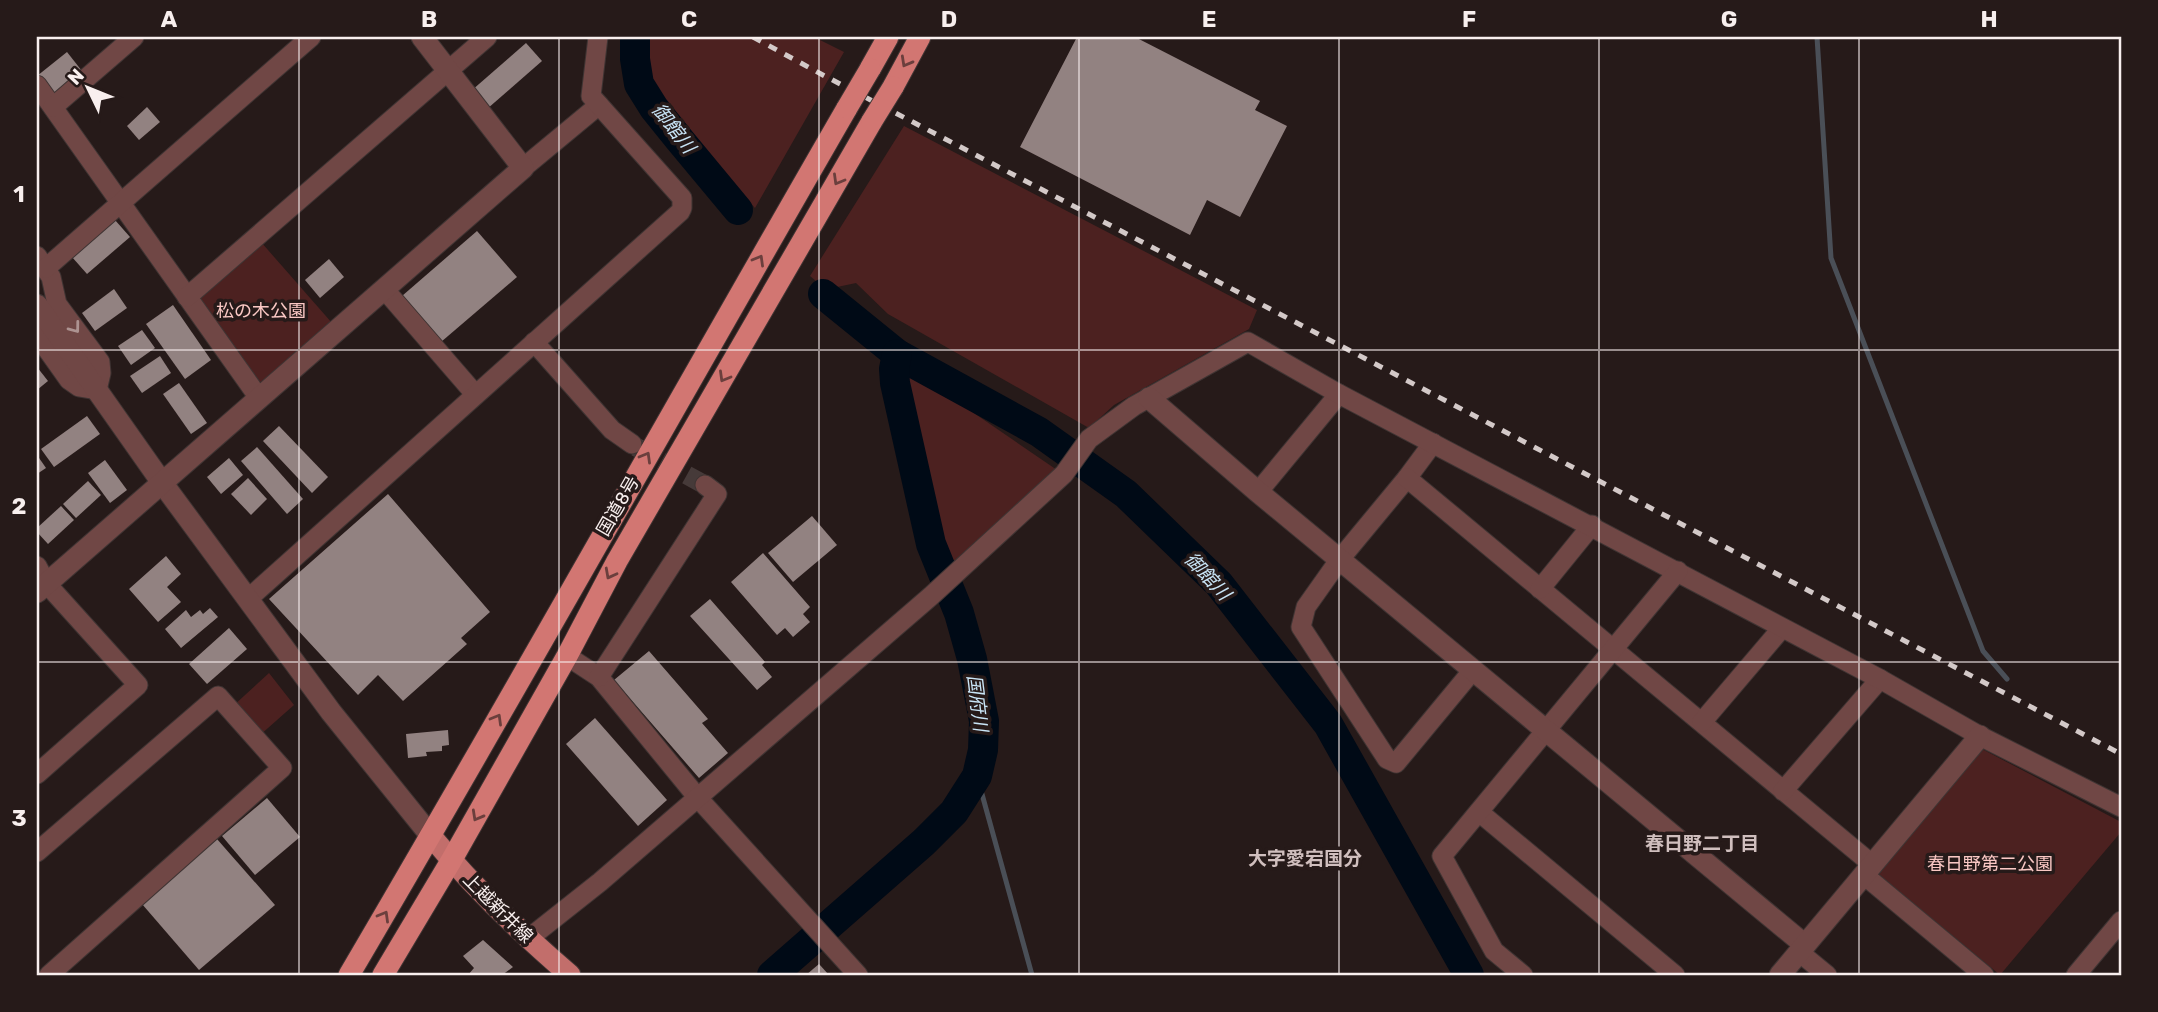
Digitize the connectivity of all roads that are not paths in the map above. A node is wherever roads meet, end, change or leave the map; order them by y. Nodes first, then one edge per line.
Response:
1 (134, 37) edge
2 (311, 37) edge
3 (422, 37) edge
4 (487, 37) edge
5 (598, 37) edge
6 (888, 37) edge
7 (920, 37) edge
8 (448, 71) junction
9 (37, 85) edge
10 (599, 105) junction
11 (53, 107) junction
12 (523, 169) junction
13 (120, 203) junction
14 (41, 262) edge
15 (385, 290) junction
16 (187, 297) junction
17 (37, 305) edge
18 (37, 335) edge
19 (534, 342) junction
20 (97, 390) junction
21 (475, 394) junction
22 (1339, 394) junction
23 (259, 398) junction
24 (1149, 398) junction
25 (1433, 443) junction
26 (632, 444) tunnel mouth
27 (1407, 478) junction
28 (163, 484) junction
29 (705, 485) dead end
30 (1258, 492) junction
31 (1592, 525) junction
32 (1339, 559) junction
33 (1678, 571) junction
34 (40, 580) edge
35 (1540, 589) junction
36 (248, 600) junction
37 (1782, 628) junction
38 (1614, 650) junction
39 (567, 656) junction
40 (1473, 670) junction
41 (599, 677) junction
42 (1880, 678) junction
43 (1702, 722) junction
44 (1545, 732) junction
45 (1980, 736) junction
46 (37, 774) edge
47 (1783, 791) junction
48 (698, 798) junction
49 (2121, 807) edge
50 (1479, 812) junction
51 (431, 836) junction
52 (37, 851) edge
53 (451, 861) junction
54 (1869, 870) junction
55 (2121, 921) edge
56 (528, 939) junction
57 (1802, 949) junction
58 (49, 975) edge
59 (349, 975) edge
60 (383, 975) edge
61 (570, 975) edge
62 (858, 975) edge
63 (1522, 975) edge
64 (1675, 975) edge
65 (1780, 975) edge
66 (1827, 975) edge
67 (1984, 975) edge
68 (2076, 975) edge

1 - 11 street
2 - 13 street
3 - 8 street
4 - 8 street
5 - 10 street
51 -> 6 highway, 国道8号, bridge
7 -> 39 highway, 国道8号, bridge
8 - 12 street
8 - 16 street
9 - 11 street
10 - 12 street
10 - 19 street
11 - 13 street
12 - 15 street
13 - 14 street
13 - 16 street
14 -> 20 street
15 - 21 street
15 - 23 street
16 - 23 street
17 - 20 street
18 - 20 street
19 - 21 street
19 - 26 street
20 - 28 street
21 - 36 street
22 - 24 street
22 - 25 street
22 - 30 street
23 - 28 street
24 - 30 street
24 - 48 street
25 - 27 street
25 - 31 street
27 - 32 street
27 - 35 street
28 - 34 street
28 - 36 street
29 - 41 street
30 - 32 street
31 - 33 street
31 - 35 street
32 - 40 street
32 - 40 street
33 - 37 street
33 - 38 street
34 - 46 street
35 - 38 street
36 - 51 street
37 - 42 street
37 - 43 street
38 - 43 street
38 - 44 street
39 - 41 street
39 -> 53 highway, 国道8号
40 - 44 street
41 - 48 street
42 - 45 street
42 - 47 street
43 - 47 street
44 - 50 street
44 - 57 street
45 - 49 street
45 - 54 street
47 - 54 street
48 - 56 street
48 - 62 street
50 - 63 street
50 - 64 street
51 - 53 main road, 上越新井線
59 -> 51 highway, 国道8号
52 - 58 street
53 - 56 main road, 上越新井線
53 - 60 highway, 国道8号
54 - 57 street
54 - 67 street
55 - 68 street
56 - 61 main road, 上越新井線
57 - 65 street
57 - 66 street

